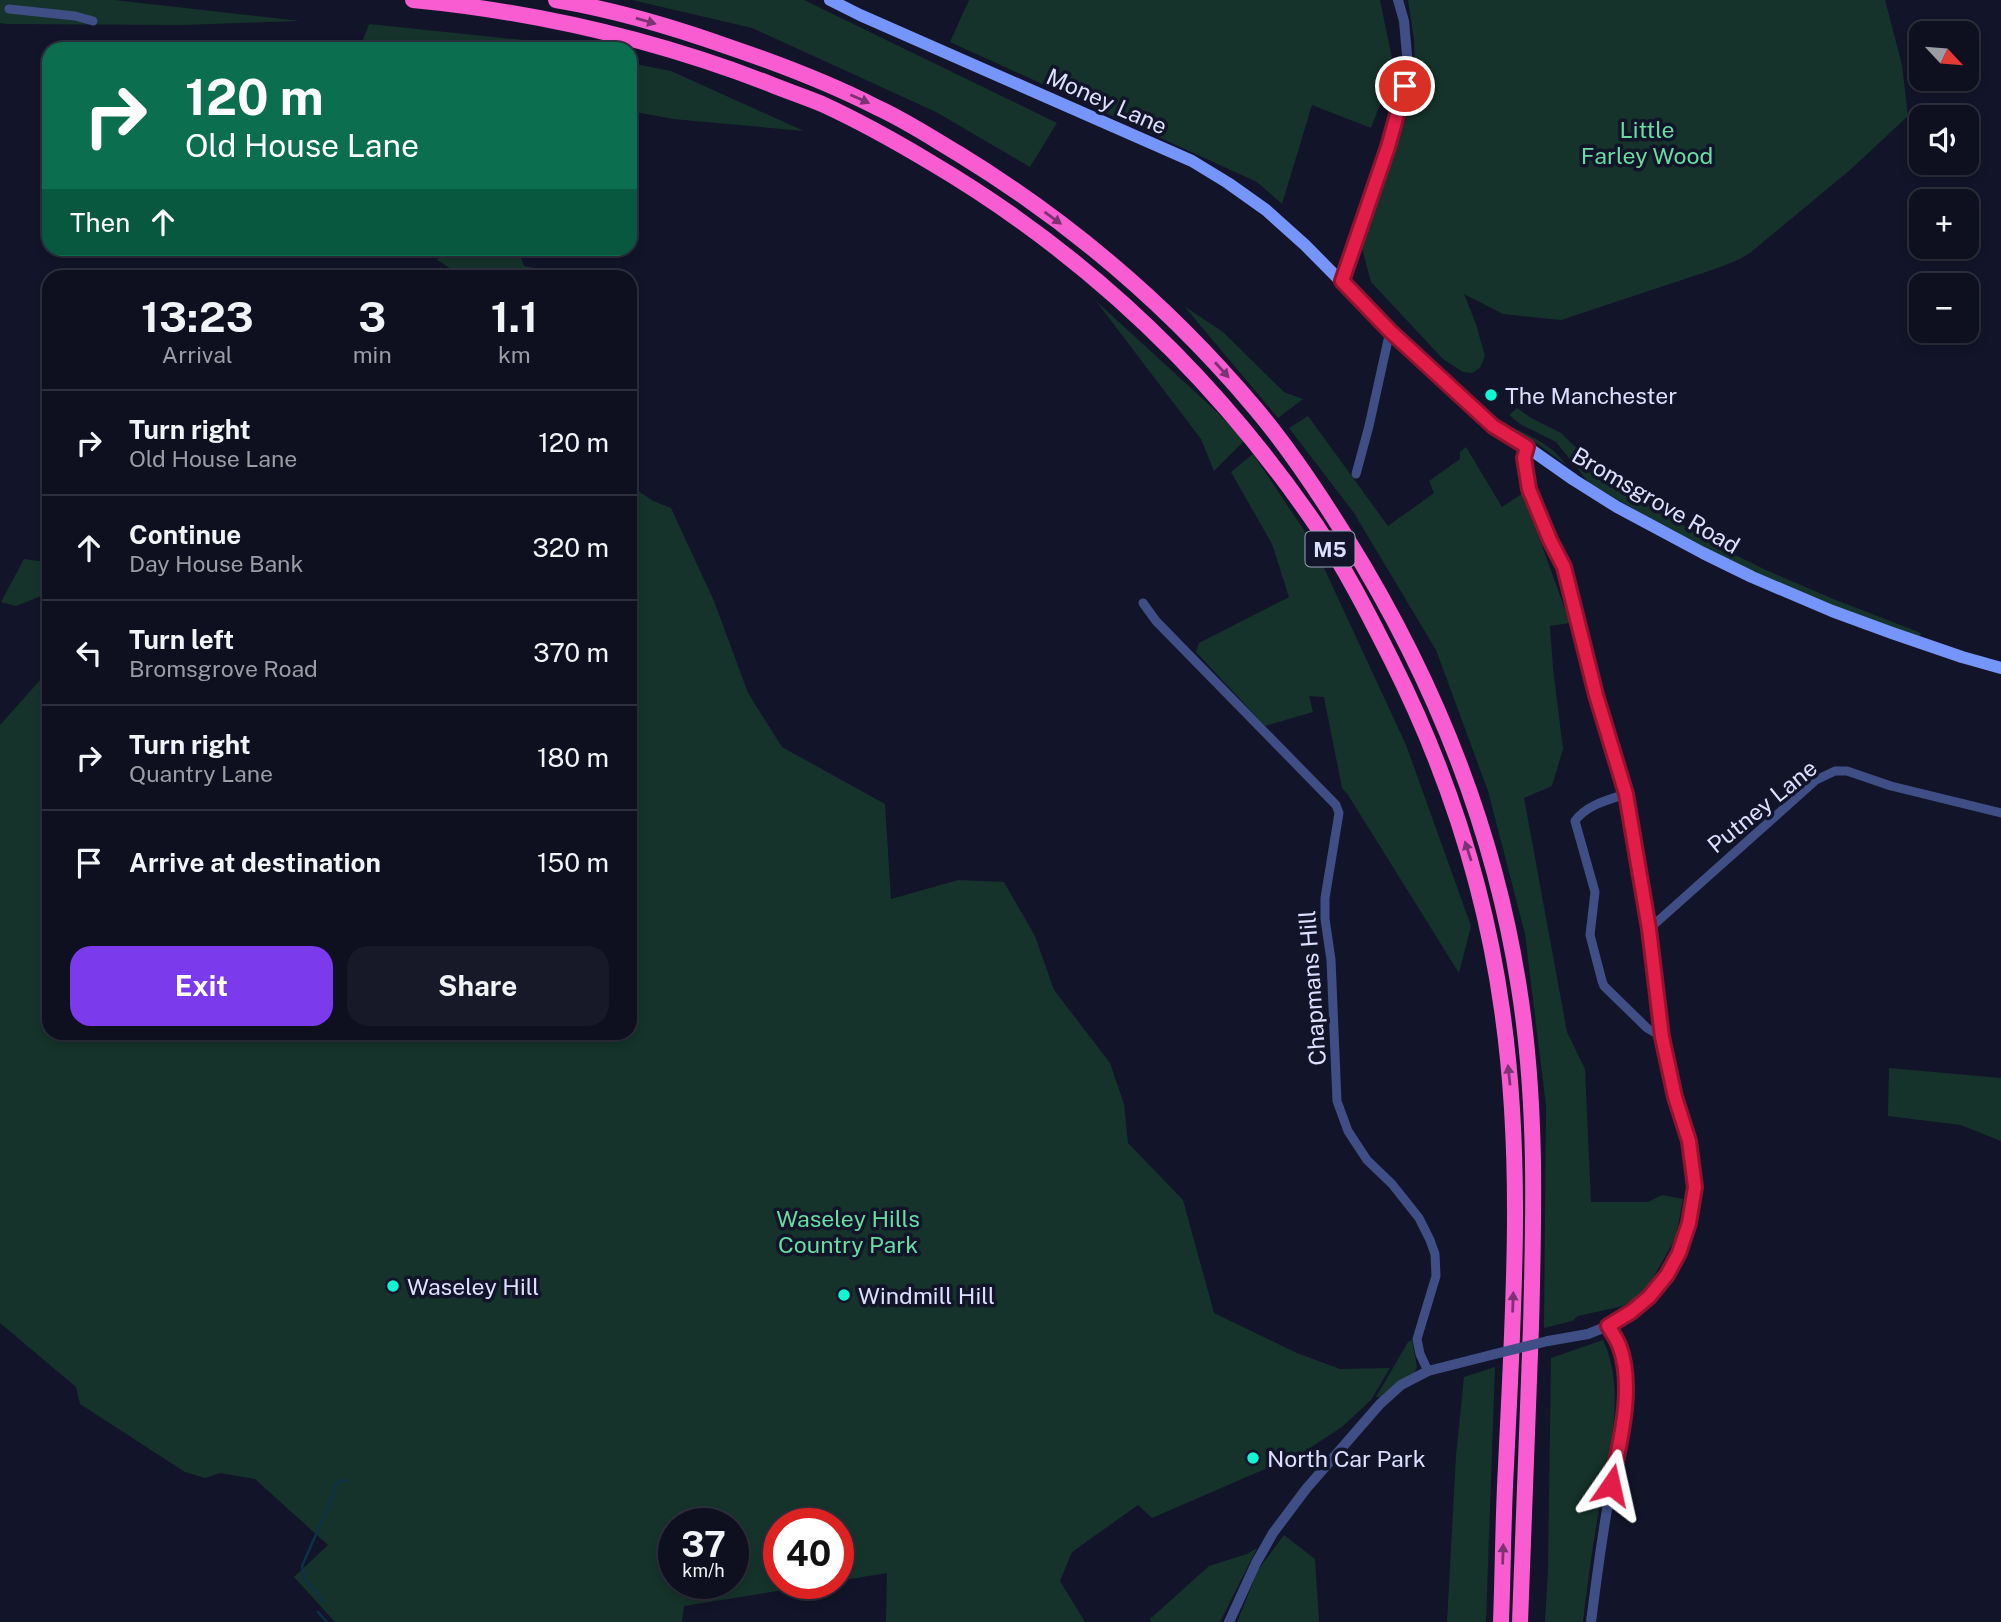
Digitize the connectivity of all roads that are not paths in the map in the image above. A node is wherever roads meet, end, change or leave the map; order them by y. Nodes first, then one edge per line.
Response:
1 (413, 0) edge
2 (556, 0) edge
3 (830, 0) edge
4 (1398, 0) edge
5 (9, 9) dead end
6 (93, 21) dead end
7 (1342, 281) junction
8 (1390, 331) junction
9 (1527, 447) junction
10 (1356, 474) dead end
11 (1143, 603) dead end
12 (2001, 668) edge
13 (1626, 794) junction
14 (2001, 813) edge
15 (1649, 929) junction
16 (1662, 1037) junction
17 (1608, 1326) junction
18 (1429, 1371) junction
19 (1229, 1622) edge
20 (1501, 1622) edge
21 (1520, 1622) edge
22 (1591, 1622) edge

20 -> 1 highway, M5
2 -> 21 highway, M5
3 - 7 main road, Money Lane
4 - 7 street
5 - 6 street
7 - 8 main road, Bromsgrove Road
8 - 9 main road, Bromsgrove Road
8 - 10 street
9 - 12 main road, Bromsgrove Road
9 - 13 street
11 - 18 street, Chapmans Hill
13 - 15 street
13 - 16 street
14 - 15 street, Putney Lane
15 - 16 street
16 - 17 street
17 - 18 street, bridge
17 - 22 street
18 - 19 street

